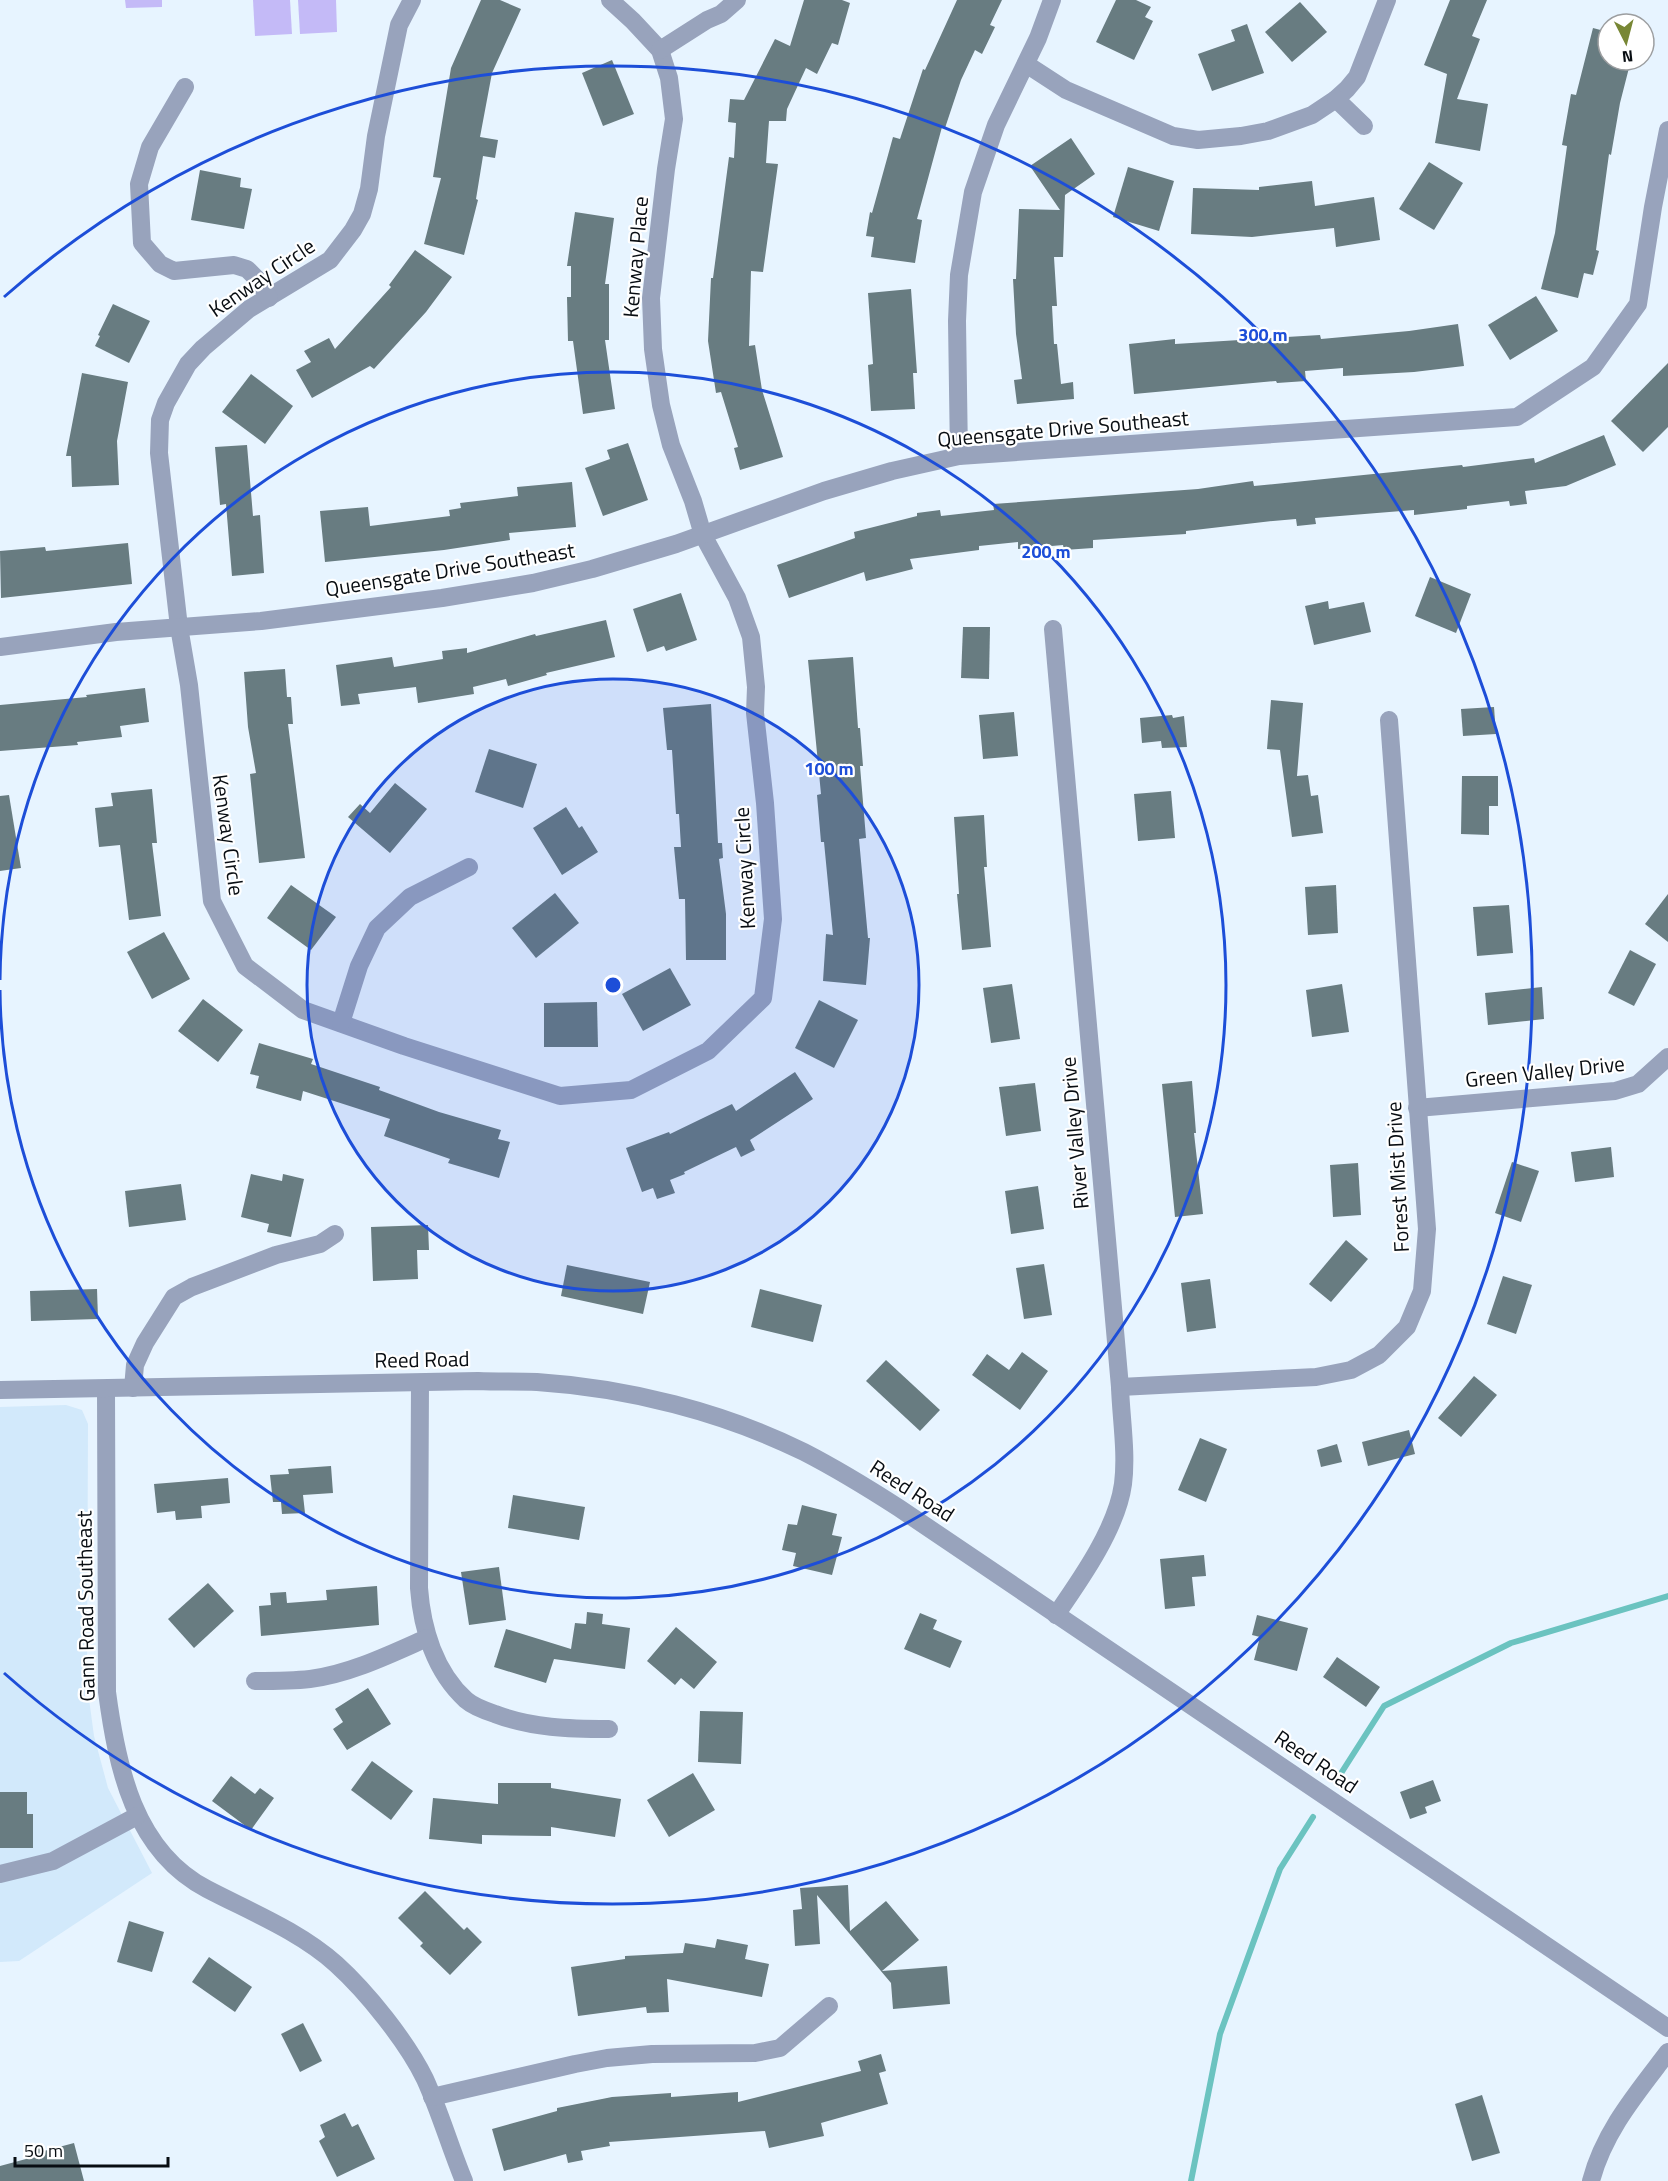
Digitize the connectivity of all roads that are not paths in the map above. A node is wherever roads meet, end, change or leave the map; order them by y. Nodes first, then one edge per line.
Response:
1 (412, 0) edge
2 (610, 0) edge
3 (737, 0) edge
4 (1052, 0) edge
5 (1387, 0) edge
6 (660, 50) junction
7 (1026, 64) junction
8 (185, 87) dead end
9 (1336, 99) junction
10 (1364, 126) dead end
11 (1668, 130) edge
12 (269, 298) junction
13 (959, 456) junction
14 (703, 535) junction
15 (737, 598) joint
16 (179, 627) junction
17 (1053, 629) dead end
18 (0, 646) edge
19 (1389, 720) dead end
20 (469, 867) dead end
21 (340, 1023) junction
22 (1668, 1057) edge
23 (1417, 1108) junction
24 (334, 1234) dead end
25 (420, 1383) junction
26 (1120, 1387) junction
27 (134, 1388) junction
28 (106, 1389) junction
29 (0, 1390) edge
30 (1056, 1615) junction
31 (427, 1638) junction
32 (255, 1682) dead end
33 (609, 1729) dead end
34 (137, 1816) junction
35 (0, 1874) edge
36 (830, 2006) dead end
37 (1668, 2028) edge
38 (1668, 2052) edge
39 (432, 2097) junction
40 (464, 2181) edge
41 (1591, 2181) edge

1 - 12 street, Kenway Circle
2 - 6 street, Kenway Place
3 - 6 street
4 - 7 street
5 - 9 street
6 - 14 street, Kenway Place
7 - 9 street
7 - 13 street
8 - 12 street
9 - 10 street
11 - 13 street, Queensgate Drive Southeast
12 - 16 street, Kenway Circle
13 - 14 street, Queensgate Drive Southeast
14 - 15 street, Kenway Place
14 - 16 street, Queensgate Drive Southeast
15 - 21 street, Kenway Circle
16 - 18 street, Queensgate Drive Southeast
16 - 21 street, Kenway Circle
17 - 26 street, River Valley Drive
19 - 23 street, Forest Mist Drive
20 - 21 street
22 - 23 street, Green Valley Drive
23 - 26 street, Forest Mist Drive
24 - 27 street
25 - 27 street, Reed Road
25 - 30 street, Reed Road
25 - 31 street
26 - 30 street, River Valley Drive
27 - 28 street, Reed Road
28 - 29 street, Reed Road
28 - 34 street, Gann Road Southeast
30 - 37 street, Reed Road
31 - 32 street
31 - 33 street
34 - 35 street
34 - 39 street, Gann Road Southeast
36 - 39 street
38 - 41 street
39 - 40 street, Gann Road Southeast

